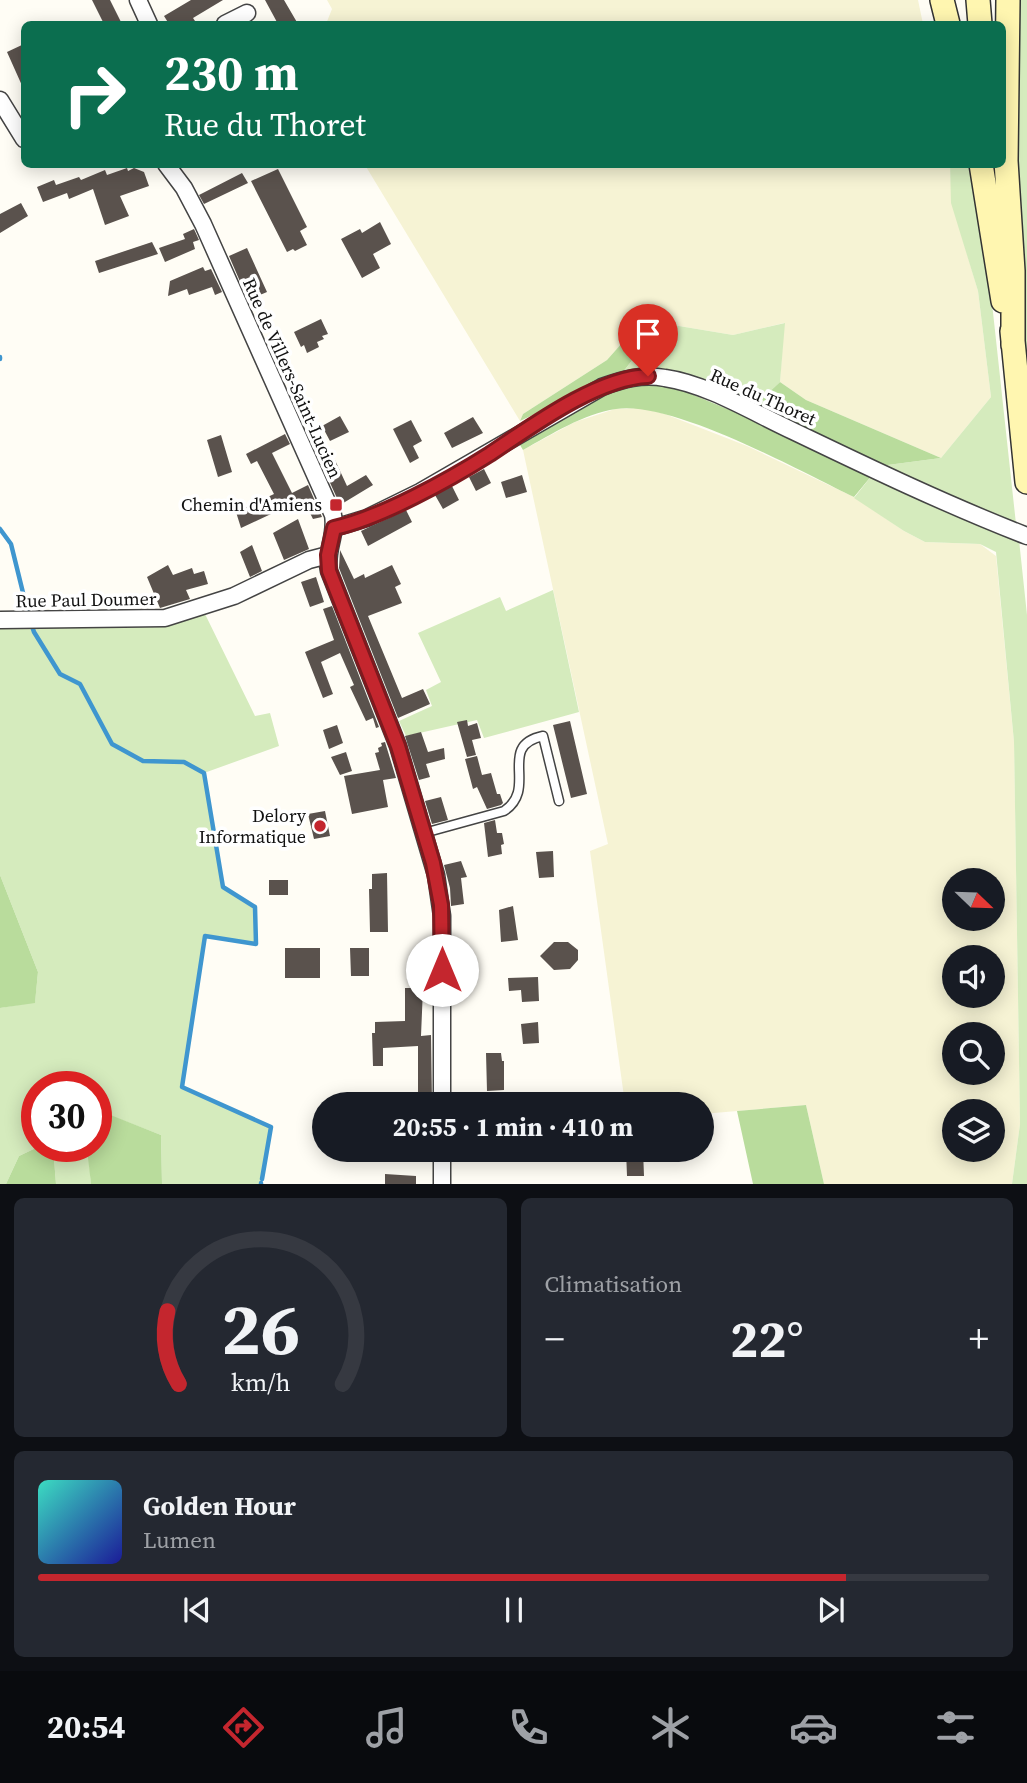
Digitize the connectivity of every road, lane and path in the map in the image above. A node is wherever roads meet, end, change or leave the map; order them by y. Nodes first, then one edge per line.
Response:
1 (138, 0) edge
2 (942, 0) edge
3 (978, 0) edge
4 (1007, 0) edge
5 (247, 13) dead end
6 (148, 21) edge
7 (231, 21) edge
8 (947, 21) edge
9 (980, 21) edge
10 (0, 100) edge
11 (21, 134) edge
12 (169, 168) edge
13 (982, 168) edge
14 (995, 168) edge
15 (1013, 345) junction
16 (1027, 482) edge
17 (334, 528) junction
18 (1027, 536) edge
19 (328, 555) junction
20 (0, 621) edge
21 (559, 801) dead end
22 (424, 833) junction
23 (442, 1092) edge
24 (442, 1162) edge
25 (442, 1184) edge

1 - 6 street
2 - 8 main road
3 - 9 main road
4 - 15 main road
5 - 7 street
10 - 11 street
12 - 17 street, Rue de Villers-Saint-Lucien
13 - 15 main road
14 - 15 main road
15 - 16 main road
17 - 18 street, Rue du Thoret
17 - 19 street, Rue de Villers-Saint-Lucien
19 - 20 street, Rue Paul Doumer
19 - 22 street, Rue de Villers-Saint-Lucien
21 - 22 lane
22 - 23 street, Rue de Villers-Saint-Lucien
24 - 25 street

